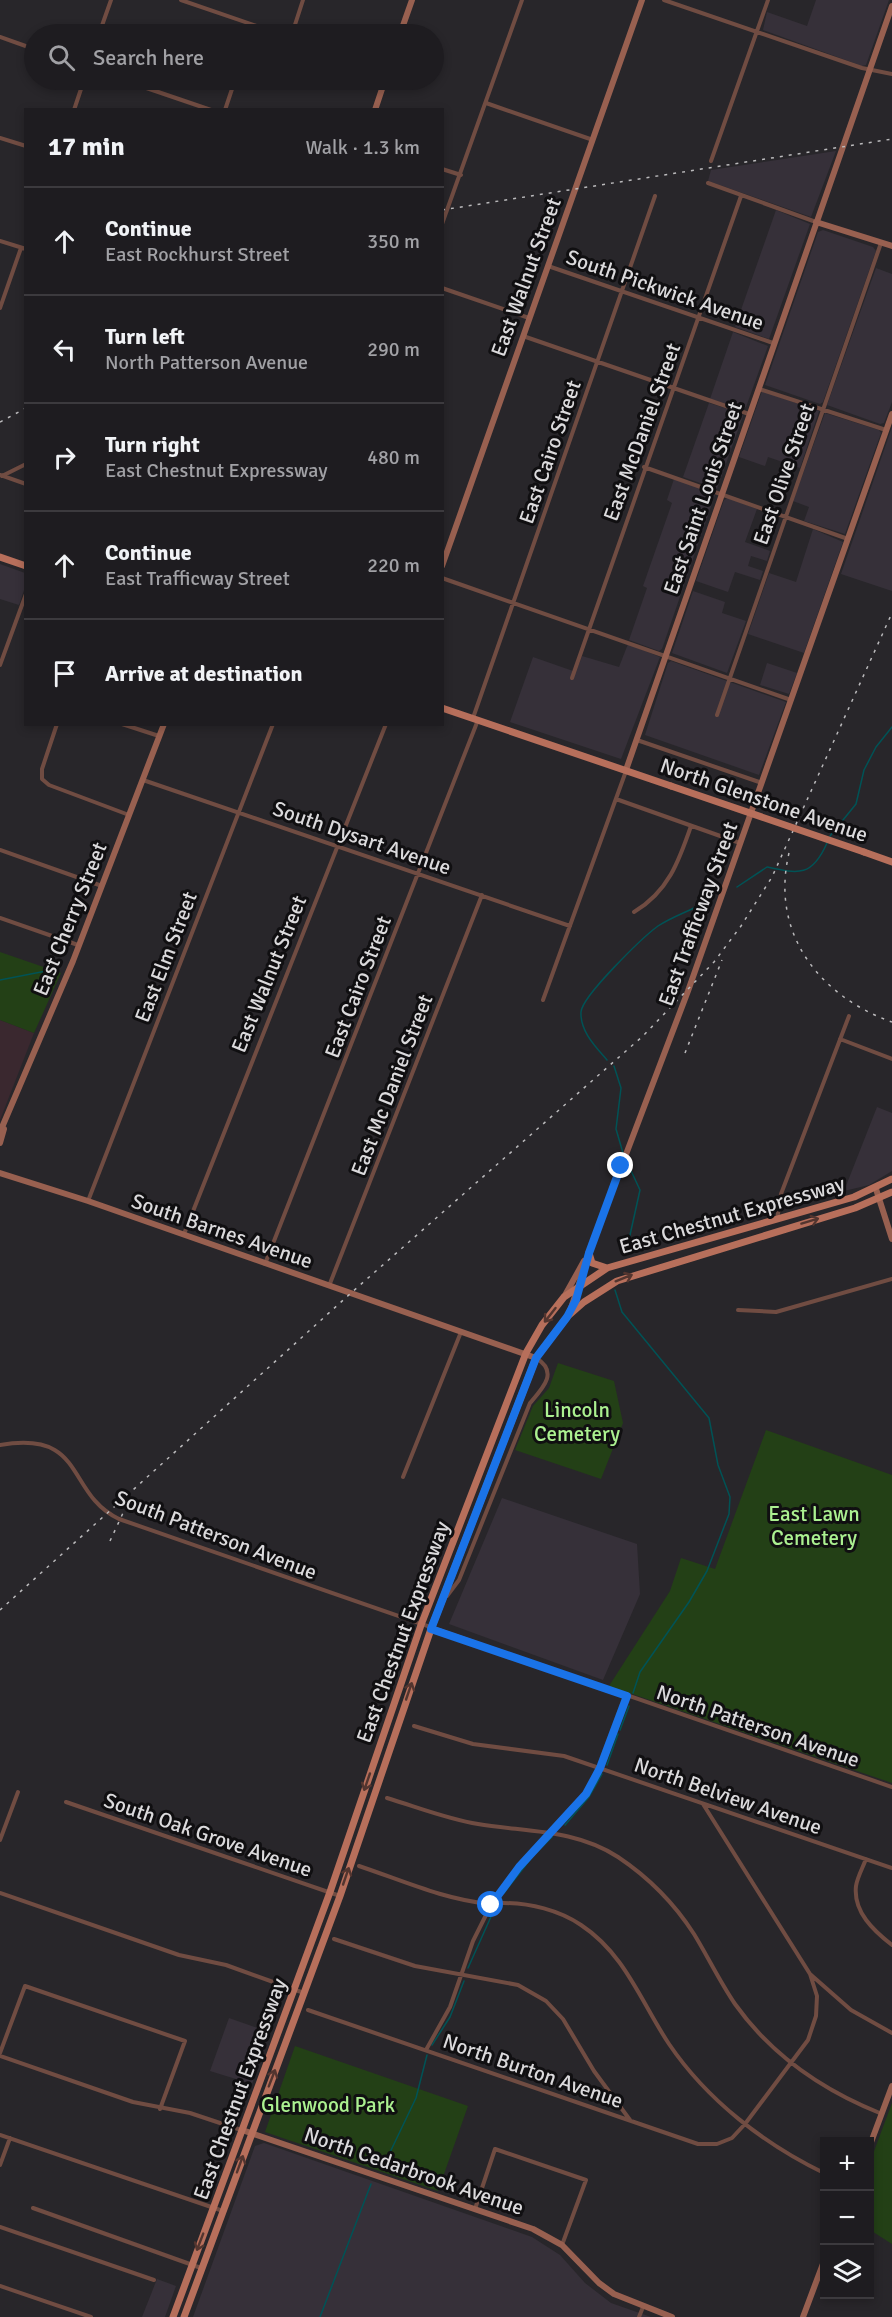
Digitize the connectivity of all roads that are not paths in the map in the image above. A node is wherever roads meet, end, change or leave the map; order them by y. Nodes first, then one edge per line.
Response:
1 (111, 0) edge
2 (181, 0) edge
3 (303, 0) edge
4 (412, 0) edge
5 (522, 0) edge
6 (642, 0) edge
7 (664, 0) edge
8 (768, 0) edge
9 (195, 2) edge
10 (892, 6) edge
11 (103, 24) edge
12 (248, 24) edge
13 (295, 24) edge
14 (404, 24) edge
15 (756, 32) junction
16 (0, 37) edge
17 (24, 45) edge
18 (870, 69) junction
19 (892, 74) edge
20 (81, 90) edge
21 (152, 90) edge
22 (232, 90) edge
23 (382, 90) edge
24 (486, 103) junction
25 (75, 108) edge
26 (205, 108) edge
27 (226, 108) edge
28 (376, 108) edge
29 (0, 138) edge
30 (593, 140) junction
31 (24, 145) edge
32 (711, 161) dead end
33 (444, 170) edge
34 (461, 175) junction
35 (708, 183) dead end
36 (655, 196) dead end
37 (741, 196) junction
38 (444, 219) edge
39 (816, 222) junction
40 (0, 241) edge
41 (881, 243) junction
42 (892, 246) edge
43 (23, 248) edge
44 (548, 266) junction
45 (444, 289) edge
46 (622, 291) junction
47 (0, 308) edge
48 (529, 318) junction
49 (699, 318) junction
50 (523, 336) junction
51 (773, 343) junction
52 (598, 361) junction
53 (758, 388) junction
54 (674, 389) junction
55 (823, 408) junction
56 (749, 414) junction
57 (892, 414) edge
58 (886, 430) junction
59 (24, 465) edge
60 (644, 467) junction
61 (1, 476) edge
62 (24, 483) edge
63 (721, 494) junction
64 (785, 517) junction
65 (848, 539) junction
66 (0, 557) edge
67 (444, 560) edge
68 (24, 565) edge
69 (444, 579) edge
70 (24, 599) edge
71 (513, 603) junction
72 (588, 629) junction
73 (665, 656) junction
74 (0, 665) edge
75 (572, 678) dead end
76 (730, 678) junction
77 (791, 700) junction
78 (444, 709) edge
79 (717, 715) dead end
80 (475, 719) junction
81 (56, 726) edge
82 (128, 726) edge
83 (163, 726) edge
84 (272, 726) edge
85 (385, 726) edge
86 (159, 737) junction
87 (636, 740) junction
88 (626, 770) junction
89 (144, 780) junction
90 (762, 783) junction
91 (615, 800) junction
92 (238, 812) junction
93 (130, 815) junction
94 (691, 826) junction
95 (740, 843) junction
96 (338, 846) junction
97 (0, 850) edge
98 (892, 862) edge
99 (419, 874) junction
100 (103, 886) junction
101 (482, 895) junction
102 (634, 912) dead end
103 (0, 918) edge
104 (570, 926) junction
105 (79, 946) junction
106 (543, 1000) dead end
107 (849, 1016) dead end
108 (840, 1039) junction
109 (892, 1059) edge
110 (4, 1125) junction
111 (0, 1132) edge
112 (0, 1143) edge
113 (0, 1173) edge
114 (892, 1179) edge
115 (876, 1189) junction
116 (892, 1192) edge
117 (879, 1199) junction
118 (88, 1201) junction
119 (777, 1221) junction
120 (183, 1235) junction
121 (892, 1239) edge
122 (589, 1253) junction
123 (265, 1264) junction
124 (607, 1268) junction
125 (892, 1279) edge
126 (329, 1286) junction
127 (580, 1287) junction
128 (564, 1297) junction
129 (738, 1310) dead end
130 (567, 1317) junction
131 (461, 1331) junction
132 (526, 1353) junction
133 (536, 1358) junction
134 (0, 1445) edge
135 (403, 1478) dead end
136 (343, 1598) joint
137 (441, 1604) junction
138 (421, 1625) junction
139 (431, 1629) junction
140 (627, 1696) junction
141 (414, 1726) dead end
142 (600, 1768) junction
143 (892, 1787) edge
144 (18, 1792) dead end
145 (387, 1798) dead end
146 (66, 1802) dead end
147 (703, 1804) junction
148 (1, 1832) edge
149 (553, 1833) junction
150 (0, 1840) edge
151 (866, 1859) junction
152 (359, 1866) dead end
153 (892, 1868) edge
154 (330, 1892) junction
155 (0, 1893) edge
156 (340, 1896) junction
157 (491, 1905) junction
158 (334, 1939) dead end
159 (892, 1945) edge
160 (810, 1974) junction
161 (462, 1975) junction
162 (825, 1988) junction
163 (294, 1990) junction
164 (304, 1993) junction
165 (817, 1996) junction
166 (308, 2010) dead end
167 (892, 2033) edge
168 (426, 2050) junction
169 (0, 2055) edge
170 (791, 2063) junction
171 (892, 2086) edge
172 (618, 2104) junction
173 (160, 2109) junction
174 (612, 2114) junction
175 (882, 2114) junction
176 (630, 2120) junction
177 (745, 2124) junction
178 (242, 2130) junction
179 (251, 2133) junction
180 (0, 2135) edge
181 (873, 2137) edge
182 (10, 2138) junction
183 (0, 2165) edge
184 (820, 2170) edge
185 (213, 2207) junction
186 (33, 2208) dead end
187 (475, 2209) junction
188 (223, 2211) junction
189 (0, 2227) edge
190 (562, 2245) junction
191 (192, 2264) junction
192 (202, 2268) junction
193 (820, 2274) edge
194 (154, 2280) dead end
195 (0, 2286) edge
196 (643, 2307) junction
197 (91, 2317) edge
198 (172, 2317) edge
199 (184, 2317) edge
200 (639, 2317) edge
201 (672, 2317) edge
202 (803, 2317) edge

1 - 11 street
2 - 9 street
3 - 13 street
4 - 14 street
5 - 24 street
6 - 30 street, East Walnut Street
7 - 15 street
8 - 15 street
9 - 12 street
10 - 18 street, East Saint Louis Street
15 - 18 street
15 - 32 street
16 - 17 street
18 - 19 street
18 - 39 street, East Saint Louis Street
20 - 25 street
21 - 26 street
22 - 27 street
23 - 28 street
24 - 30 street
24 - 34 street
29 - 31 street
30 - 44 street, East Walnut Street
33 - 34 street
34 - 38 street
35 - 37 street
36 - 46 street, East Cairo Street
37 - 39 street
37 - 49 street, East McDaniel Street
39 - 41 street
39 - 51 street, East Saint Louis Street
40 - 43 street
41 - 42 street
41 - 55 street, East Olive Street
43 - 47 street
44 - 46 street, South Pickwick Avenue
44 - 48 street, East Walnut Street
45 - 48 street
46 - 49 street, South Pickwick Avenue
46 - 52 street, East Cairo Street
48 - 50 street, East Walnut Street
49 - 51 street, South Pickwick Avenue
49 - 54 street, East McDaniel Street
50 - 52 street
50 - 67 street, East Walnut Street
51 - 53 street, East Saint Louis Street
52 - 54 street
52 - 71 street, East Cairo Street
53 - 55 street
53 - 56 street, East Saint Louis Street
54 - 56 street
54 - 60 street, East McDaniel Street
55 - 58 street
55 - 64 street, East Olive Street
56 - 63 street, East Saint Louis Street
57 - 58 street, East Trafficway Street
58 - 65 street, East Trafficway Street
59 - 61 street
60 - 63 street
60 - 72 street, East McDaniel Street
61 - 62 street
63 - 64 street
63 - 73 street, East Saint Louis Street
64 - 65 street
64 - 76 street, East Olive Street
65 - 77 street, East Trafficway Street
66 - 68 main road
69 - 71 street
70 - 74 street
71 - 72 street
71 - 80 street, East Cairo Street
72 - 73 street
72 - 75 street, East McDaniel Street
73 - 76 street
73 - 87 street, East Saint Louis Street
76 - 77 street
76 - 79 street, East Olive Street
77 - 90 street, East Trafficway Street
78 - 80 main road, North Glenstone Avenue
80 - 88 main road, North Glenstone Avenue
80 - 99 street, East Cairo Street
81 - 93 street
82 - 86 street
83 - 86 street, East Cherry Street
84 - 92 street, East Elm Street
85 - 96 street, East Walnut Street
86 - 89 street, East Cherry Street
87 - 88 street, East Saint Louis Street
87 - 90 street
88 - 91 street, East Saint Louis Street
88 - 98 main road, North Glenstone Avenue, bridge
89 - 92 street, South Dysart Avenue
89 - 93 street, East Cherry Street
90 - 95 street, East Trafficway Street
91 - 94 street
91 - 104 street, East Saint Louis Street
92 - 96 street, South Dysart Avenue
92 - 118 street, East Elm Street
93 - 100 street, East Cherry Street
94 - 95 street
94 - 102 street
95 - 122 street, East Trafficway Street
96 - 99 street, South Dysart Avenue
96 - 120 street, East Walnut Street
97 - 100 street
99 - 101 street, South Dysart Avenue
99 - 123 street, East Cairo Street
100 - 105 street, East Cherry Street
101 - 104 street, South Dysart Avenue
101 - 126 street, East Mc Daniel Street
103 - 105 street
104 - 106 street, East Saint Louis Street
105 - 110 street, East Cherry Street
107 - 108 street
108 - 109 street
108 - 119 street
110 - 111 street, East Cherry Street
110 - 112 street, East Cherry Street
113 - 118 street, South Barnes Avenue
114 - 115 main road, East Chestnut Expressway
115 - 117 street
115 - 119 main road, East Chestnut Expressway
116 - 117 main road, East Chestnut Expressway
117 - 121 street
130 -> 117 main road, East Chestnut Expressway
118 - 120 street, South Barnes Avenue
119 - 124 main road, East Chestnut Expressway
120 - 123 street, South Barnes Avenue
122 - 124 main road
122 - 127 street, East Trafficway Street
122 - 128 street, East Trafficway Street
123 - 126 street, South Barnes Avenue
124 - 127 main road, East Chestnut Expressway
125 - 129 street
126 - 131 street, South Barnes Avenue
127 - 128 main road, East Chestnut Expressway
127 - 130 street, East Trafficway Street
128 -> 132 main road, East Chestnut Expressway
130 - 133 main road, East Chestnut Expressway
131 - 132 street, South Barnes Avenue
131 - 135 street
132 - 133 street, South Barnes Avenue
132 - 138 main road, East Chestnut Expressway
133 - 137 main road, East Chestnut Expressway
133 - 137 street
134 - 136 street, South Patterson Avenue
136 - 138 street, North Patterson Avenue
137 - 139 main road, East Chestnut Expressway
138 - 139 street, North Patterson Avenue
138 -> 154 main road, East Chestnut Expressway
139 - 140 street, North Patterson Avenue
156 -> 139 main road, East Chestnut Expressway
140 - 142 street
140 - 143 street, North Patterson Avenue
141 - 142 street, North Belview Avenue
142 - 147 street, North Belview Avenue
142 - 149 street
144 - 148 street
145 - 149 street
146 - 154 street, South Oak Grove Avenue
147 - 151 street, North Belview Avenue
147 - 160 street
148 - 150 street
149 - 157 street
149 - 170 street
151 - 153 street, North Belview Avenue
151 - 159 street
152 - 157 street
154 - 156 street, South Oak Grove Avenue
154 - 163 main road, East Chestnut Expressway
155 - 163 street
156 - 164 main road, East Chestnut Expressway
157 - 161 street
157 - 177 street
158 - 161 street
160 - 162 street
160 - 165 street
161 - 168 street
161 - 172 street
162 - 165 street
162 - 167 street
163 - 164 street
163 - 178 main road, East Chestnut Expressway
179 -> 164 main road, East Chestnut Expressway
165 - 170 street, North Burton Avenue
166 - 168 street, North Burton Avenue
168 - 174 street, North Burton Avenue
169 - 173 street, North Cedarbrook Avenue
169 - 173 street
170 - 175 street
170 - 177 street, North Burton Avenue
171 - 175 street
172 - 174 street
172 - 176 street
173 - 178 street, North Cedarbrook Avenue
174 - 176 street, North Burton Avenue
175 - 181 street
176 - 177 street, North Burton Avenue
177 - 184 street
178 - 179 street, North Cedarbrook Avenue
178 - 185 main road, East Chestnut Expressway
179 - 187 street, North Cedarbrook Avenue
188 -> 179 main road, East Chestnut Expressway
180 - 182 street
182 - 183 street
182 - 185 street
185 - 188 street
185 -> 191 main road, East Chestnut Expressway
186 - 191 street
187 - 190 street, North Cedarbrook Avenue
187 - 190 street
188 - 192 main road, East Chestnut Expressway
189 - 194 street
190 - 196 street, North Cedarbrook Avenue
191 - 192 street
191 - 198 main road, East Chestnut Expressway
192 - 199 main road, East Chestnut Expressway
193 - 202 street
195 - 197 street
196 - 200 street
196 - 201 street, North Cedarbrook Avenue

